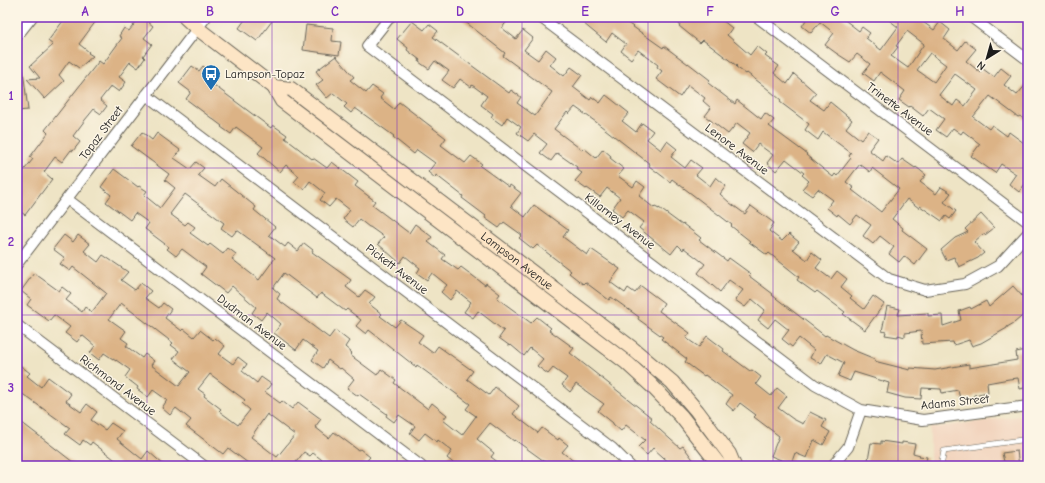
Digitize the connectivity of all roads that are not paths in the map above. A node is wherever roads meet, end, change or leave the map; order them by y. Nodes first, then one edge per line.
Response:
1 (32, 17) edge
2 (185, 17) edge
3 (390, 17) edge
4 (540, 17) edge
5 (757, 17) edge
6 (971, 17) edge
7 (201, 23) edge
8 (17, 36) edge
9 (1028, 60) edge
10 (274, 87) junction
11 (146, 95) junction
12 (67, 199) junction
13 (1028, 222) edge
14 (1028, 233) edge
15 (17, 264) edge
16 (17, 325) edge
17 (1028, 406) edge
18 (861, 410) junction
19 (1028, 439) edge
20 (834, 464) dead end
21 (204, 466) edge
22 (420, 466) edge
23 (630, 466) edge
24 (720, 466) edge
25 (734, 466) edge
26 (941, 466) edge

1 - 8 street
2 - 7 main road, Lampson Avenue
3 - 18 street, Killarney Avenue
4 - 14 street, Lenore Avenue
5 - 13 street, Trinette Avenue
6 - 9 street
7 - 10 main road, Lampson Avenue
7 - 11 street, Topaz Street
10 - 24 main road, Lampson Avenue
10 - 25 main road, Lampson Avenue
11 - 12 street, Topaz Street
11 - 23 street, Pickett Avenue
12 - 15 street, Topaz Street
12 - 22 street, Dudman Avenue
16 - 21 street, Richmond Avenue
17 - 18 street, Adams Street
18 - 20 street
19 - 26 lane

